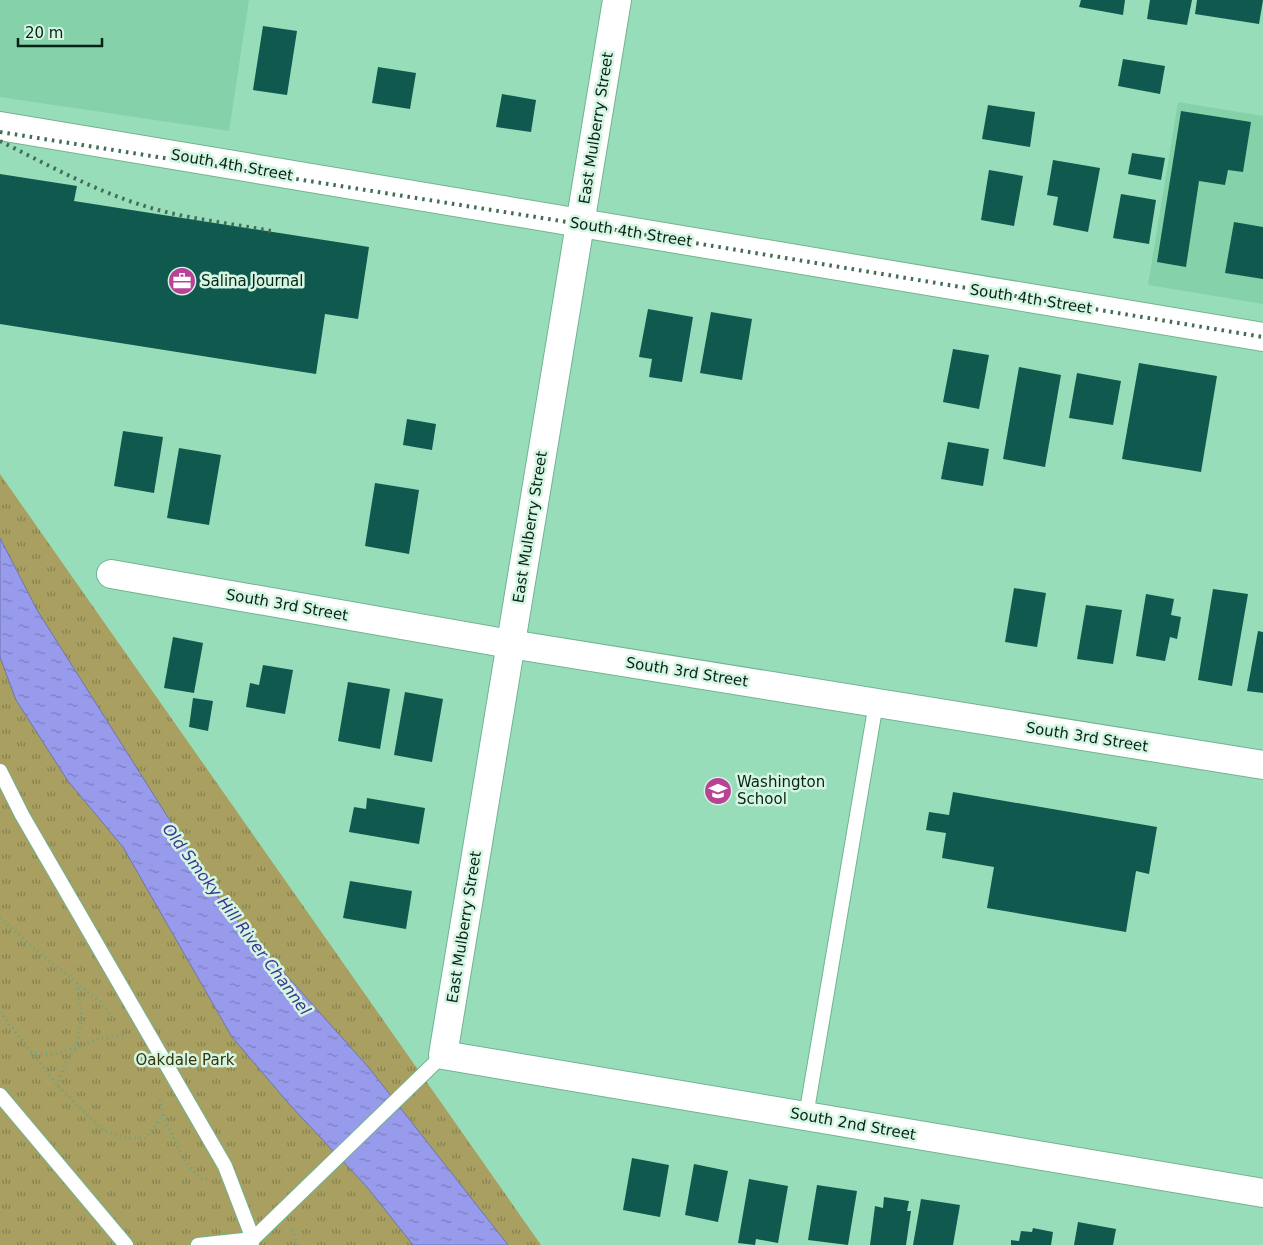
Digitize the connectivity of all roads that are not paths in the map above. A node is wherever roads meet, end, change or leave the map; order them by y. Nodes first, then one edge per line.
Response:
1 (617, 0) edge
2 (0, 126) edge
3 (580, 224) junction
4 (1263, 337) edge
5 (111, 574) dead end
6 (510, 644) junction
7 (876, 703) junction
8 (1263, 765) edge
9 (0, 771) edge
10 (437, 1061) junction
11 (0, 1095) edge
12 (806, 1116) junction
13 (1263, 1193) edge
14 (252, 1242) edge
15 (126, 1245) edge
16 (198, 1245) edge

1 - 3 street, East Mulberry Street
2 - 3 street, South 4th Street
3 - 4 street, South 4th Street
3 - 6 street, East Mulberry Street
5 - 6 street, South 3rd Street
6 - 7 street, South 3rd Street
6 - 10 street, East Mulberry Street
7 - 8 street, South 3rd Street
7 - 12 lane
9 - 14 lane
10 - 12 street, South 2nd Street
10 - 14 lane
11 - 15 lane
12 - 13 street, South 2nd Street
14 - 16 lane

